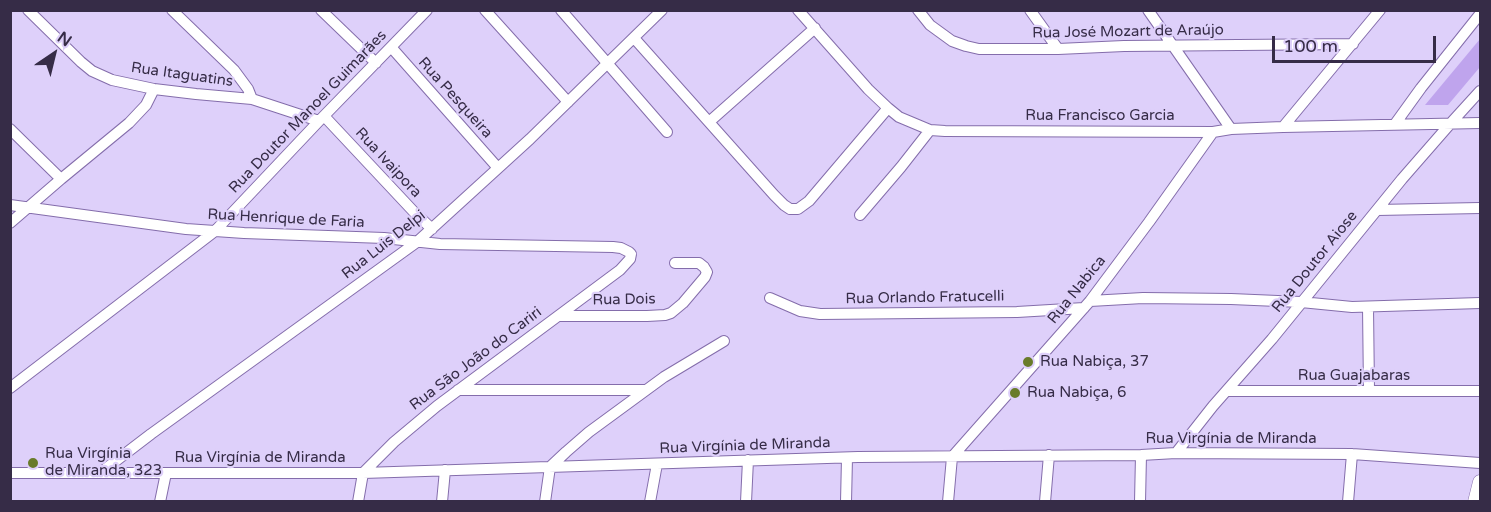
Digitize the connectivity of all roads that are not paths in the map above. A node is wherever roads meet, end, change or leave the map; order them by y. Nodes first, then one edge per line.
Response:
1 (28, 10) edge
2 (172, 10) edge
3 (321, 10) edge
4 (427, 10) edge
5 (485, 10) edge
6 (561, 10) edge
7 (662, 10) edge
8 (798, 10) edge
9 (918, 10) edge
10 (1030, 10) edge
11 (1148, 10) edge
12 (1380, 10) edge
13 (1480, 14) edge
14 (814, 28) junction
15 (634, 38) junction
16 (1353, 44) junction
17 (1174, 46) junction
18 (391, 47) junction
19 (1058, 49) junction
20 (376, 63) junction
21 (609, 64) junction
22 (154, 89) junction
23 (1480, 91) edge
24 (252, 99) junction
25 (568, 102) junction
26 (888, 108) junction
27 (322, 118) junction
28 (709, 122) junction
29 (1480, 123) edge
30 (1395, 124) junction
31 (1450, 124) junction
32 (1283, 127) junction
33 (10, 129) edge
34 (1231, 129) junction
35 (930, 130) junction
36 (667, 132) dead end
37 (1213, 132) junction
38 (498, 168) junction
39 (61, 179) junction
40 (10, 205) edge
41 (28, 208) junction
42 (1480, 208) edge
43 (1377, 210) junction
44 (860, 215) dead end
45 (10, 223) edge
46 (432, 229) junction
47 (215, 231) junction
48 (417, 242) junction
49 (631, 254) joint
50 (675, 263) dead end
51 (770, 298) dead end
52 (1301, 302) junction
53 (1480, 303) edge
54 (1087, 304) junction
55 (1368, 307) junction
56 (558, 316) junction
57 (724, 341) dead end
58 (10, 388) edge
59 (458, 390) junction
60 (646, 390) junction
61 (1227, 391) junction
62 (1369, 391) junction
63 (1480, 391) edge
64 (1176, 453) junction
65 (1352, 454) junction
66 (1048, 455) junction
67 (1141, 455) junction
68 (952, 457) junction
69 (847, 458) junction
70 (748, 460) junction
71 (1480, 463) edge
72 (657, 464) junction
73 (550, 467) junction
74 (445, 470) junction
75 (10, 473) edge
76 (100, 473) junction
77 (166, 473) junction
78 (363, 473) junction
79 (1480, 482) edge
80 (160, 501) edge
81 (358, 501) edge
82 (442, 501) edge
83 (545, 501) edge
84 (650, 501) edge
85 (746, 501) edge
86 (846, 501) edge
87 (948, 501) edge
88 (1045, 501) edge
89 (1140, 501) edge
90 (1348, 501) edge
91 (1475, 501) edge

1 - 22 street, Rua Itaguatins
2 - 24 street
3 - 20 street
4 - 18 street, Rua Doutor Manoel Guimarães
5 - 25 street
6 - 21 street
7 - 15 street, Rua Luis Delpi
8 - 14 street, Rua Francisco Garcia
9 - 19 street, Rua José Mozart de Araújo
10 - 19 street
11 - 17 street
12 - 16 street
13 - 30 street
14 - 26 street, Rua Francisco Garcia
14 - 28 street
15 - 21 street, Rua Luis Delpi
15 - 28 street
16 - 17 street, Rua José Mozart de Araújo
16 - 32 street
17 - 19 street, Rua José Mozart de Araújo
17 - 34 street
18 - 20 street, Rua Doutor Manoel Guimarães
18 - 38 street, Rua Pesqueira
20 - 27 street, Rua Doutor Manoel Guimarães
21 - 25 street, Rua Luis Delpi
21 - 36 street
22 - 24 street, Rua Itaguatins
22 - 39 street
23 - 31 street, Rua Doutor Aiose
24 - 27 street, Rua Itaguatins
25 - 38 street, Rua Luis Delpi
26 - 28 street
26 - 35 street, Rua Francisco Garcia
27 - 46 street, Rua Ivaipora
27 - 47 street, Rua Doutor Manoel Guimarães
29 - 31 street, Rua Francisco Garcia
30 - 31 street, Rua Francisco Garcia
30 - 32 street, Rua Francisco Garcia
31 - 43 street, Rua Doutor Aiose
32 - 34 street, Rua Francisco Garcia
33 - 39 street
34 - 37 street, Rua Francisco Garcia
35 - 37 street, Rua Francisco Garcia
35 - 44 street
37 - 54 street, Rua Nabica
38 - 46 street, Rua Luis Delpi
39 - 41 street
40 - 41 street, Rua Henrique de Faria
41 - 45 street
41 - 47 street, Rua Henrique de Faria
42 - 43 street
43 - 52 street, Rua Doutor Aiose
46 - 48 street, Rua Luis Delpi
47 - 48 street, Rua Henrique de Faria
47 - 58 street, Rua Doutor Manoel Guimarães
48 - 49 street, Rua Henrique de Faria
48 - 76 street, Rua Luis Delpi
49 - 56 street, Rua São João do Cariri
50 - 56 street, Rua Dois
51 - 54 street, Rua Orlando Fratucelli
52 - 54 street, Rua Orlando Fratucelli
52 - 55 street, Rua Orlando Fratucelli
52 - 61 street, Rua Doutor Aiose
53 - 55 street, Rua Orlando Fratucelli
54 - 68 street, Rua Nabica
55 - 62 street
56 - 59 street, Rua São João do Cariri
57 - 60 street
59 - 60 street
59 - 78 street, Rua São João do Cariri
60 - 73 street
61 - 62 street, Rua Guajabaras
61 - 64 street, Rua Doutor Aiose
62 - 63 street, Rua Guajabaras
64 - 65 street, Rua Virgínia de Miranda
64 - 67 street, Rua Virgínia de Miranda
65 - 71 street, Rua Virgínia de Miranda
65 - 90 street
66 - 67 street, Rua Virgínia de Miranda
66 - 68 street, Rua Virgínia de Miranda
66 - 88 street
67 - 89 street
68 - 69 street, Rua Virgínia de Miranda
68 - 87 street
69 - 70 street, Rua Virgínia de Miranda
69 - 86 street
70 - 72 street, Rua Virgínia de Miranda
70 - 85 street
72 - 73 street, Rua Virgínia de Miranda
72 - 84 street
73 - 74 street, Rua Virgínia de Miranda
73 - 83 street
74 - 78 street, Rua Virgínia de Miranda
74 - 82 street
75 - 76 street, Rua Virgínia de Miranda
76 - 77 street, Rua Virgínia de Miranda
77 - 78 street, Rua Virgínia de Miranda
77 - 80 street
78 - 81 street
79 - 91 main road

